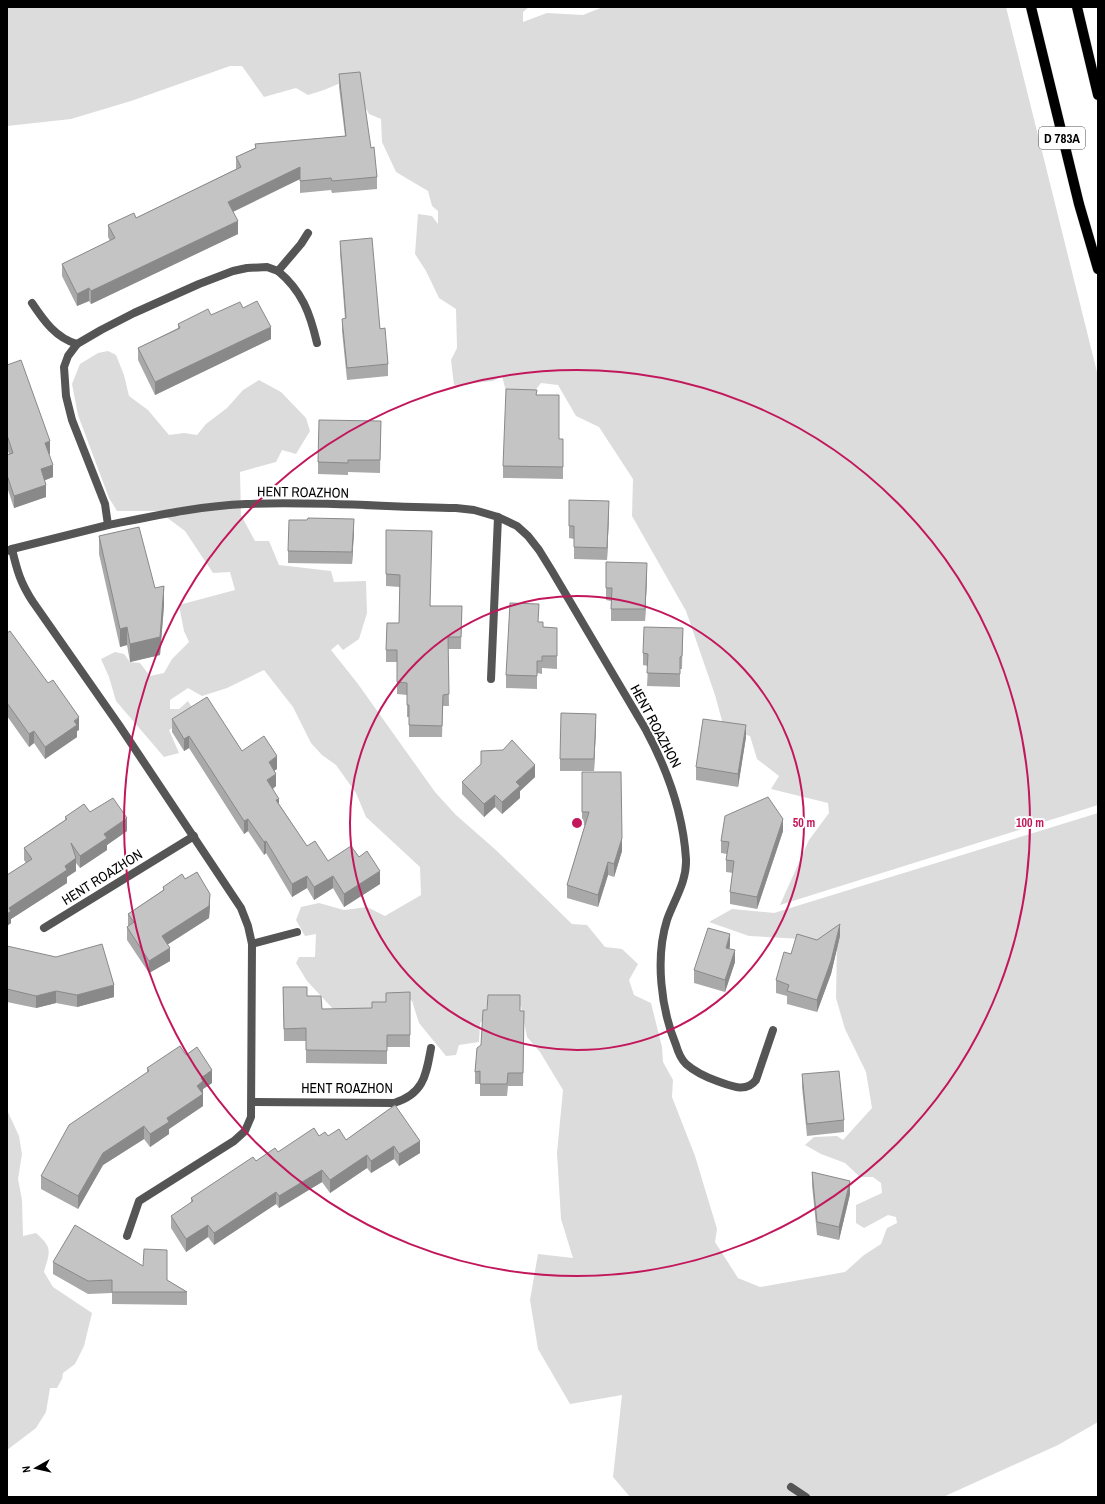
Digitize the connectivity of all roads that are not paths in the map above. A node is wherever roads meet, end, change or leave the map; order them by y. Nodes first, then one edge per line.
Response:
1 (1030, 7) edge
2 (1077, 7) edge
3 (1098, 95) edge
4 (308, 233) dead end
5 (1098, 269) edge
6 (278, 271) junction
7 (32, 303) dead end
8 (317, 343) dead end
9 (77, 344) junction
10 (498, 517) junction
11 (108, 525) junction
12 (9, 550) edge
13 (491, 679) dead end
14 (194, 836) junction
15 (44, 928) dead end
16 (297, 932) dead end
17 (252, 944) junction
18 (773, 1030) dead end
19 (431, 1048) dead end
20 (252, 1102) junction
21 (127, 1236) dead end
22 (791, 1487) dead end
23 (806, 1497) edge

1 - 5 main road, D 783A
2 - 3 main road
4 - 6 street
6 - 8 street
6 - 9 street
7 - 9 street
9 - 11 street
10 - 11 street, HENT ROAZHON
10 - 13 street
10 - 18 street, HENT ROAZHON
11 - 12 street, HENT ROAZHON
12 - 14 street, HENT ROAZHON
14 - 15 street, HENT ROAZHON
14 - 17 street, HENT ROAZHON
16 - 17 street
17 - 20 street, HENT ROAZHON
19 - 20 street, HENT ROAZHON
20 - 21 street, HENT ROAZHON
22 - 23 street

